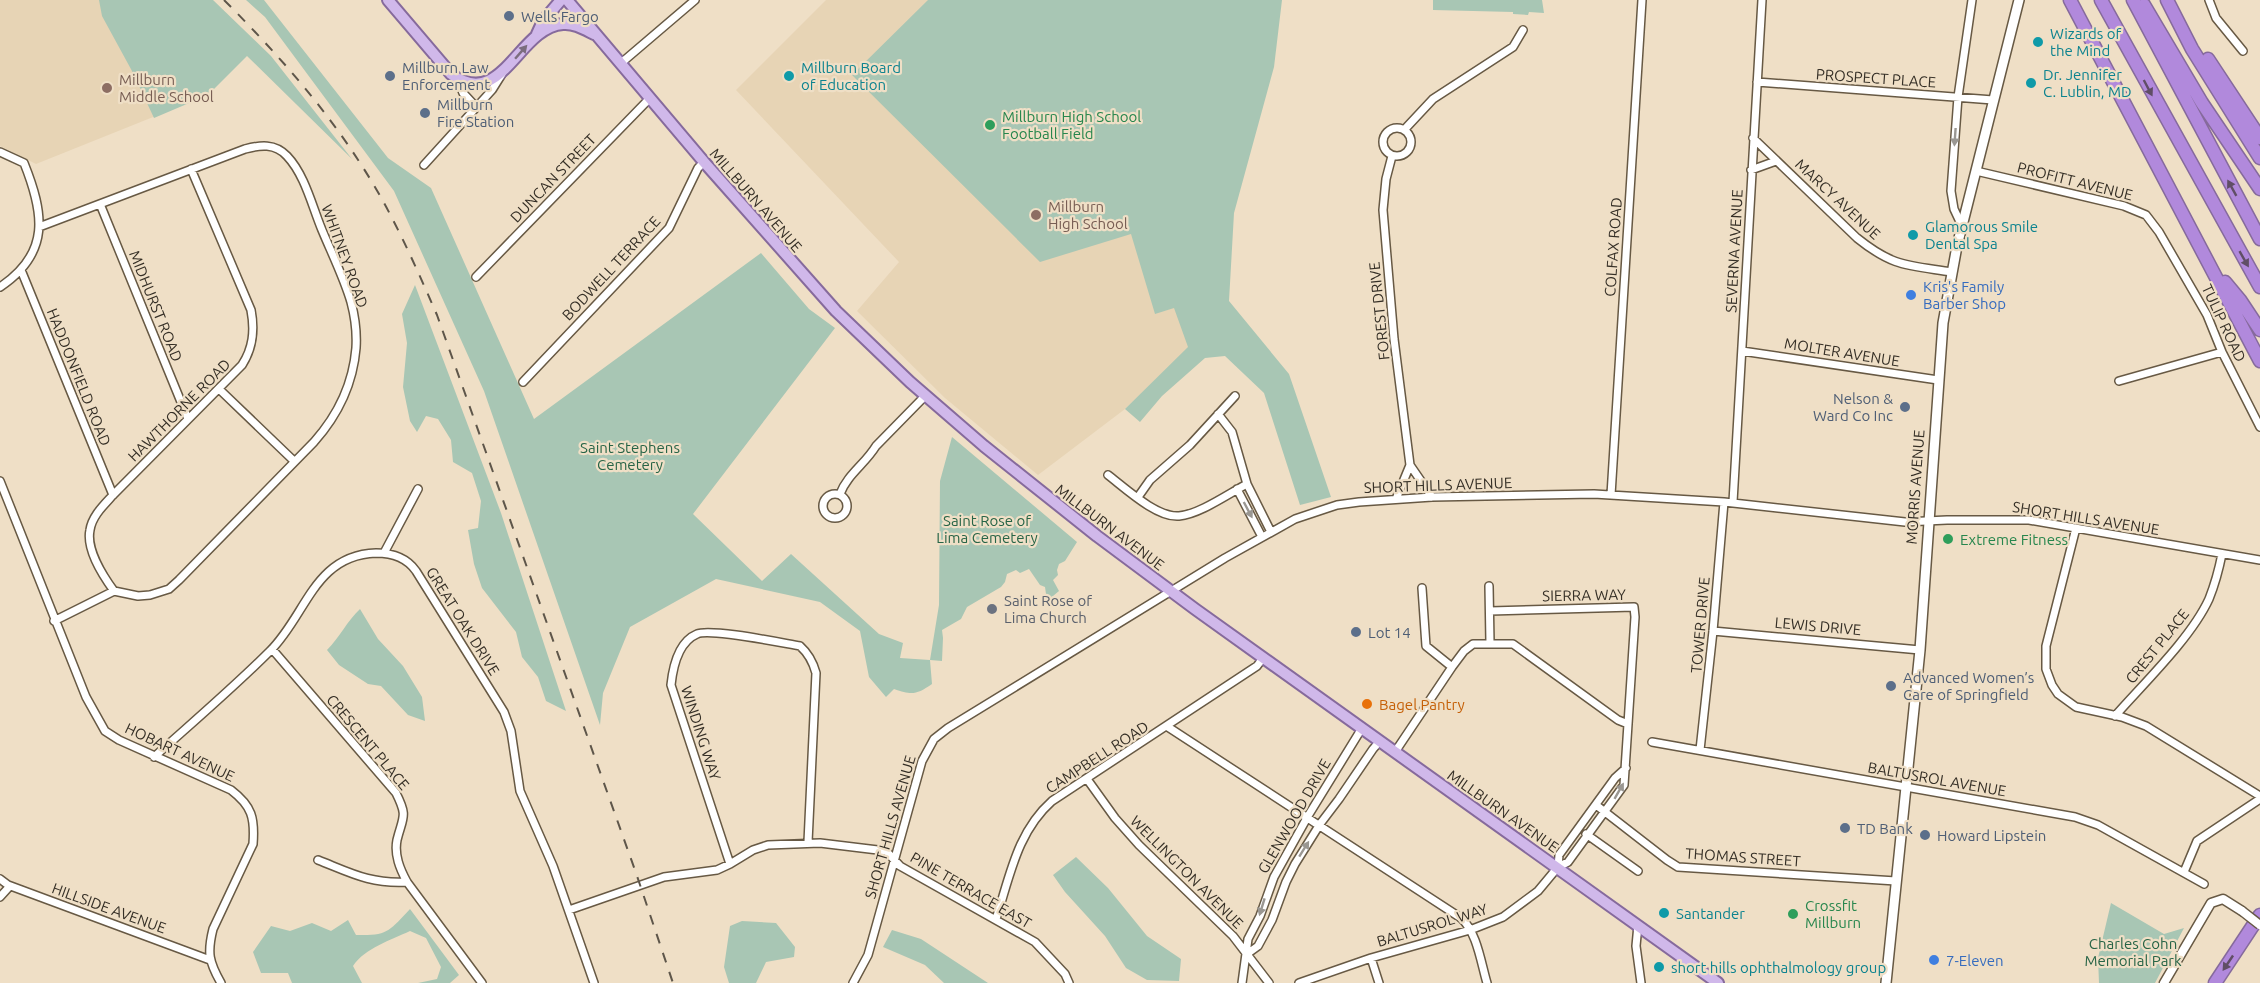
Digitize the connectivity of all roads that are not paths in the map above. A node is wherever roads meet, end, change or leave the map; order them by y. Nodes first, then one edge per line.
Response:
1 (388, 0) edge
2 (561, 0) edge
3 (567, 0) edge
4 (695, 0) edge
5 (1642, 0) edge
6 (1762, 0) edge
7 (1972, 0) edge
8 (2019, 0) edge
9 (2070, 0) edge
10 (2101, 0) edge
11 (2133, 0) edge
12 (2141, 0) edge
13 (2168, 0) edge
14 (2209, 0) edge
15 (1523, 30) dead end
16 (537, 34) junction
17 (594, 34) junction
18 (2243, 51) dead end
19 (620, 64) junction
20 (505, 70) junction
21 (457, 78) junction
22 (1757, 82) junction
23 (1958, 97) junction
24 (650, 98) junction
25 (1993, 100) junction
26 (476, 107) junction
27 (1404, 130) junction
28 (1753, 138) junction
29 (2260, 138) edge
30 (0, 152) edge
31 (1392, 156) junction
32 (2260, 158) edge
33 (1776, 161) junction
34 (704, 162) junction
35 (424, 165) dead end
36 (191, 169) junction
37 (1751, 170) junction
38 (1976, 171) junction
39 (2260, 189) edge
40 (100, 204) junction
41 (1962, 226) junction
42 (39, 227) junction
43 (2159, 232) joint
44 (2260, 239) edge
45 (2209, 262) junction
46 (21, 270) junction
47 (1952, 272) junction
48 (476, 277) dead end
49 (0, 287) edge
50 (2260, 287) edge
51 (2260, 330) edge
52 (1742, 351) junction
53 (2222, 352) junction
54 (2260, 361) edge
55 (1938, 380) junction
56 (2119, 381) dead end
57 (524, 382) dead end
58 (219, 389) junction
59 (925, 396) junction
60 (1235, 396) dead end
61 (1218, 414) junction
62 (188, 419) junction
63 (2260, 427) edge
64 (294, 461) junction
65 (1410, 465) junction
66 (1108, 475) dead end
67 (0, 481) edge
68 (1246, 484) junction
69 (418, 489) dead end
70 (1237, 489) junction
71 (840, 494) dead end
72 (113, 495) junction
73 (1611, 495) junction
74 (1138, 497) junction
75 (1432, 497) junction
76 (1396, 499) junction
77 (1724, 502) junction
78 (1732, 502) junction
79 (1928, 521) junction
80 (2076, 528) junction
81 (1271, 532) junction
82 (1262, 537) junction
83 (384, 553) junction
84 (2222, 554) junction
85 (2260, 560) edge
86 (1489, 586) dead end
87 (1422, 588) dead end
88 (114, 591) junction
89 (1170, 591) junction
90 (1490, 610) junction
91 (54, 621) junction
92 (1713, 631) junction
93 (1490, 643) junction
94 (272, 649) junction
95 (1920, 650) junction
96 (1263, 658) junction
97 (1452, 667) junction
98 (2115, 716) junction
99 (1628, 724) junction
100 (1168, 727) junction
101 (1362, 728) junction
102 (1380, 741) junction
103 (1652, 742) dead end
104 (1700, 750) junction
105 (1395, 752) junction
106 (154, 757) junction
107 (1626, 768) junction
108 (1087, 779) junction
109 (1906, 787) junction
110 (2260, 797) edge
111 (1596, 805) junction
112 (1606, 812) junction
113 (1308, 816) junction
114 (1320, 824) junction
115 (1579, 830) junction
116 (1587, 835) junction
117 (808, 842) junction
118 (894, 859) junction
119 (318, 860) dead end
120 (730, 864) junction
121 (1558, 867) junction
122 (1638, 871) dead end
123 (2184, 872) junction
124 (0, 879) edge
125 (1896, 880) junction
126 (407, 882) junction
127 (2204, 884) dead end
128 (10, 886) junction
129 (0, 897) edge
130 (569, 910) junction
131 (2260, 915) edge
132 (996, 919) junction
133 (1638, 925) junction
134 (2260, 925) edge
135 (1470, 930) junction
136 (1247, 954) junction
137 (1371, 958) junction
138 (210, 960) junction
139 (221, 983) edge
140 (482, 983) edge
141 (594, 983) edge
142 (854, 983) edge
143 (1069, 983) edge
144 (1242, 983) edge
145 (1269, 983) edge
146 (1299, 983) edge
147 (1379, 983) edge
148 (1487, 983) edge
149 (1641, 983) edge
150 (1718, 983) edge
151 (1886, 983) edge
152 (2164, 983) edge
153 (2215, 983) edge

1 - 21 main road
2 - 16 main road
3 - 17 main road, MILLBURN AVENUE
4 - 19 street
5 - 73 street, COLFAX ROAD
6 - 22 street, SEVERNA AVENUE
7 - 23 street
8 - 25 main road, MORRIS AVENUE
9 - 45 highway
10 -> 50 highway
44 -> 11 highway
12 - 39 highway
13 - 29 highway
13 - 32 highway
14 - 18 street
15 - 27 street, FOREST DRIVE
16 - 17 main road
20 -> 16 main road
17 - 19 main road, MILLBURN AVENUE
19 - 24 main road, MILLBURN AVENUE
20 - 21 main road
20 - 26 street
21 - 26 street
22 - 23 street, PROSPECT PLACE
22 - 28 street, SEVERNA AVENUE
23 - 25 street, PROSPECT PLACE
23 -> 41 street
24 - 34 main road, MILLBURN AVENUE
24 - 48 street, DUNCAN STREET
25 - 38 main road, MORRIS AVENUE
26 - 35 street
27 - 31 street
27 - 31 street, FOREST DRIVE
28 - 33 street, MARCY AVENUE
28 - 37 street, SEVERNA AVENUE
30 - 42 street
31 - 65 street, FOREST DRIVE
33 - 37 street, MARCY AVENUE
33 - 47 street, MARCY AVENUE
34 - 57 street, BODWELL TERRACE
34 - 59 main road, MILLBURN AVENUE
36 - 40 street, WHITNEY ROAD
36 - 58 street, HAWTHORNE ROAD
36 - 64 street, WHITNEY ROAD
37 - 52 street, SEVERNA AVENUE
38 - 41 main road, MORRIS AVENUE
38 - 43 street, PROFITT AVENUE
40 - 42 street, WHITNEY ROAD
40 - 62 street, MIDHURST ROAD
41 - 47 main road, MORRIS AVENUE
42 - 46 street
43 - 53 street, TULIP ROAD
45 - 51 highway
45 - 54 highway
46 - 49 street
46 - 72 street, HADDONFIELD ROAD
47 - 55 main road, MORRIS AVENUE
52 - 55 street, MOLTER AVENUE
52 - 78 street, SEVERNA AVENUE
53 - 56 street
53 - 63 street, TULIP ROAD
55 - 79 main road, MORRIS AVENUE
58 - 62 street, HAWTHORNE ROAD
58 - 64 street
59 - 71 street
59 - 89 main road, MILLBURN AVENUE
60 - 61 street
61 - 68 street
61 - 74 street
62 - 72 street, HAWTHORNE ROAD
64 - 88 street, WHITNEY ROAD
65 - 75 street, FOREST DRIVE
65 - 76 street, FOREST DRIVE
66 - 74 street
67 - 91 street, HOBART AVENUE
68 - 70 street
68 - 81 street
69 - 83 street
70 - 74 street
70 -> 82 street
72 - 88 street, HAWTHORNE ROAD
73 - 75 street, SHORT HILLS AVENUE
73 - 77 street, SHORT HILLS AVENUE
75 - 76 street, SHORT HILLS AVENUE
76 - 81 street, SHORT HILLS AVENUE
77 - 78 street, SHORT HILLS AVENUE
77 - 92 street, TOWER DRIVE
78 - 79 street, SHORT HILLS AVENUE
79 - 80 street, SHORT HILLS AVENUE
79 - 95 main road, MORRIS AVENUE
80 - 84 street, SHORT HILLS AVENUE
80 - 98 street
81 - 82 street, SHORT HILLS AVENUE
82 - 89 street, SHORT HILLS AVENUE
83 - 94 street
83 - 130 street, GREAT OAK DRIVE
84 - 85 street, SHORT HILLS AVENUE
84 - 98 street, CREST PLACE
86 - 90 street
87 - 97 street
88 - 91 street
89 - 96 main road, MILLBURN AVENUE
89 - 118 street, SHORT HILLS AVENUE
90 - 93 street
90 - 99 street, SIERRA WAY
91 - 106 street, HOBART AVENUE
92 - 95 street, LEWIS DRIVE
92 - 104 street, TOWER DRIVE
93 - 97 street
93 - 99 street
94 - 106 street
94 - 126 street, CRESCENT PLACE
95 - 109 main road, MORRIS AVENUE
96 - 100 street, CAMPBELL ROAD
96 - 101 main road, MILLBURN AVENUE
97 - 105 street
98 - 110 street
99 - 107 street
100 - 108 street, CAMPBELL ROAD
100 - 113 street
101 - 102 main road, MILLBURN AVENUE
101 - 113 street, GLENWOOD DRIVE
102 - 105 main road, MILLBURN AVENUE
102 - 114 street, GLENWOOD DRIVE
103 - 104 street, BALTUSROL AVENUE
104 - 109 street, BALTUSROL AVENUE
105 - 121 main road, MILLBURN AVENUE
106 - 138 street, HOBART AVENUE
107 - 111 street
112 -> 107 street
108 - 132 street, CAMPBELL ROAD
108 - 136 street, WELLINGTON AVENUE
109 - 123 street, BALTUSROL AVENUE
109 - 125 main road, MORRIS AVENUE
110 - 123 street
111 - 112 street, THOMAS STREET
111 - 115 street
112 - 116 street
112 - 125 street, THOMAS STREET
113 - 114 street
113 -> 136 street, GLENWOOD DRIVE
114 - 135 street
136 -> 114 street, GLENWOOD DRIVE
115 - 116 street
115 - 121 street
116 - 121 street
116 - 122 street
117 - 118 street, PINE TERRACE EAST
117 - 120 street, PINE TERRACE EAST
117 - 120 street, WINDING WAY
118 - 132 street, PINE TERRACE EAST
118 - 142 street, SHORT HILLS AVENUE
119 - 126 street
120 - 130 street, PINE TERRACE EAST
121 - 133 main road, MILLBURN AVENUE
121 - 135 street, BALTUSROL WAY
123 - 127 street, BALTUSROL AVENUE
124 - 128 street, HILLSIDE AVENUE
125 - 151 main road, MORRIS AVENUE
126 - 140 street, CRESCENT PLACE
128 - 129 street
128 - 138 street, HILLSIDE AVENUE
130 - 141 street, GREAT OAK DRIVE
131 -> 153 highway
132 - 143 street, PINE TERRACE EAST
133 - 149 street
133 - 150 main road, MILLBURN AVENUE
134 - 152 street, bridge
135 - 137 street, BALTUSROL WAY
135 - 148 street
136 - 144 street
136 - 145 street, WELLINGTON AVENUE
137 - 146 street, BALTUSROL WAY
137 - 147 street
138 - 139 street

